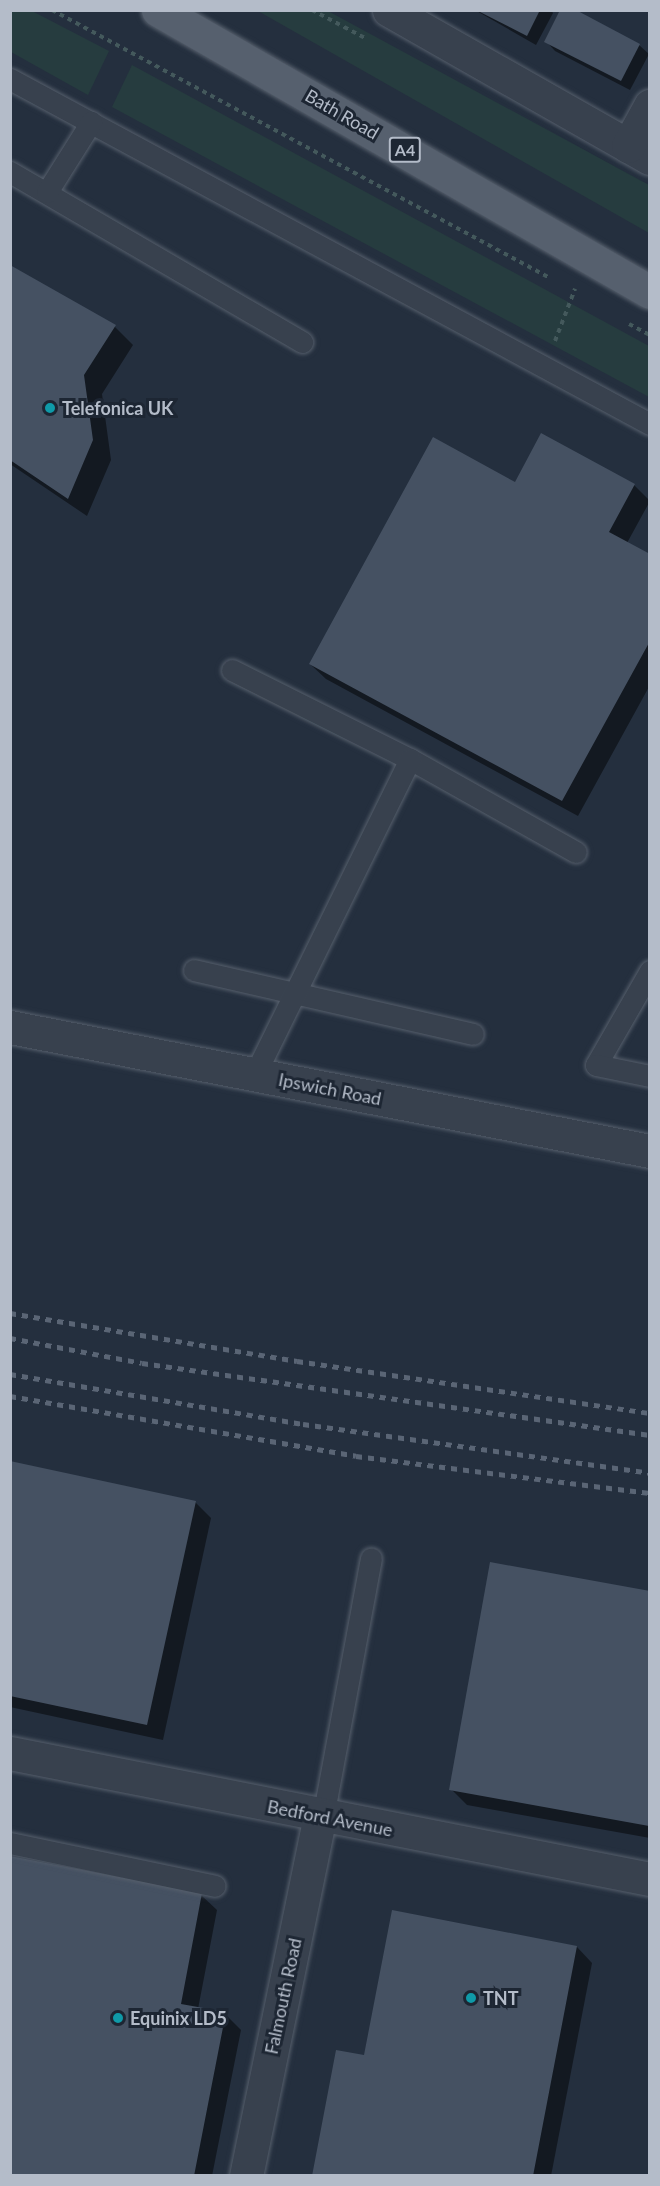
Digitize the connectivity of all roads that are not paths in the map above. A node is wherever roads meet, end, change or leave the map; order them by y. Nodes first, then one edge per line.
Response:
1 (158, 10) edge
2 (389, 10) edge
3 (10, 79) edge
4 (650, 106) edge
5 (91, 122) junction
6 (639, 152) edge
7 (10, 172) edge
8 (47, 192) junction
9 (650, 292) edge
10 (302, 342) dead end
11 (650, 424) edge
12 (232, 670) dead end
13 (410, 759) junction
14 (576, 852) dead end
15 (194, 970) dead end
16 (650, 972) edge
17 (294, 995) junction
18 (10, 1027) edge
19 (473, 1034) dead end
20 (255, 1074) junction
21 (650, 1076) edge
22 (650, 1151) edge
23 (371, 1558) dead end
24 (10, 1753) edge
25 (321, 1817) junction
26 (10, 1844) edge
27 (650, 1879) edge
28 (215, 1886) dead end
29 (246, 2175) edge

1 - 9 main road, Bath Road / A4
2 - 6 street
3 - 5 lane
4 - 6 street
5 - 8 lane
5 - 11 lane
7 - 8 lane
8 - 10 lane
12 - 13 lane
13 - 14 lane
13 - 17 lane
15 - 17 lane
16 - 21 lane
17 - 19 lane
17 - 20 lane
18 - 20 street, Ipswich Road
20 - 22 street, Ipswich Road
23 - 25 lane
24 - 25 street, Bedford Avenue
25 - 27 street, Bedford Avenue
25 - 29 street, Falmouth Road
26 - 28 lane

